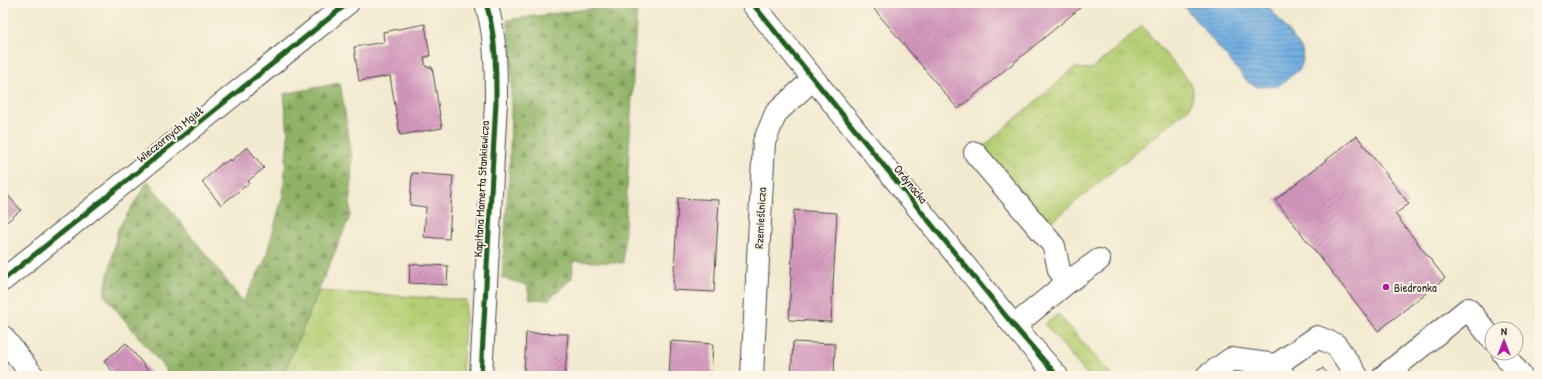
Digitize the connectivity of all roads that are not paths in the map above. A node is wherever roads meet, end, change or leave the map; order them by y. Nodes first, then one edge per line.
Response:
1 (348, 3) edge
2 (486, 3) edge
3 (752, 3) edge
4 (813, 79) junction
5 (975, 153) dead end
6 (1099, 260) dead end
7 (3, 280) edge
8 (1068, 282) junction
9 (1014, 326) junction
10 (1484, 329) edge
11 (3, 337) edge
12 (1509, 361) edge
13 (1280, 370) edge
14 (33, 376) edge
15 (481, 376) edge
16 (752, 376) edge
17 (1057, 376) edge
18 (1207, 376) edge
19 (1357, 376) edge
20 (1384, 376) edge
21 (1521, 376) edge

1 - 7 street, Wieczornych Mgieł
2 - 15 street, Kapitana Mamerta Stankiewicza
3 - 4 street, Ordynacka
4 - 9 street, Ordynacka
4 - 16 street, Rzemieślnicza
5 - 8 street
6 - 8 street
8 - 9 street
9 - 17 street, Ordynacka
10 - 20 street
11 - 14 street
12 - 21 street
13 - 18 street
13 - 19 street

